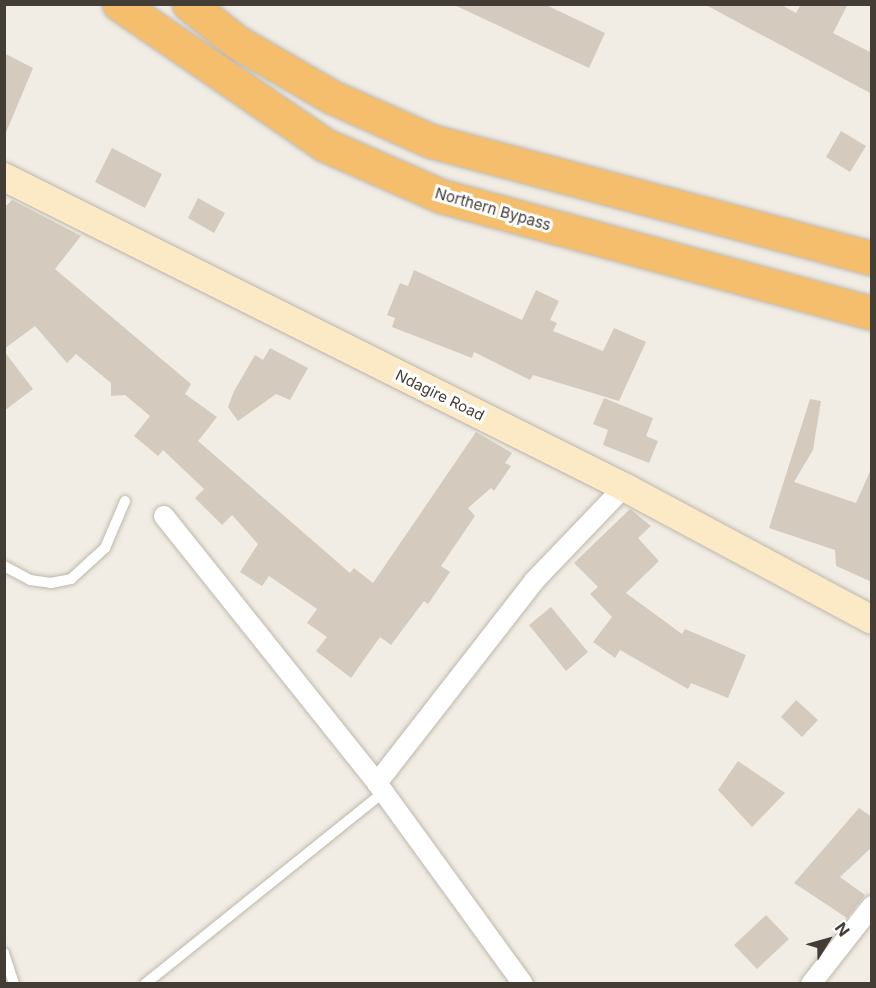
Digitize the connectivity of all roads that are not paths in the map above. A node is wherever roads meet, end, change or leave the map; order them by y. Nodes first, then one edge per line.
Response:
1 (119, 4) edge
2 (189, 4) edge
3 (4, 177) edge
4 (872, 258) edge
5 (872, 313) edge
6 (624, 487) junction
7 (125, 501) dead end
8 (164, 516) dead end
9 (4, 566) edge
10 (872, 620) edge
11 (380, 787) junction
12 (871, 910) edge
13 (4, 953) edge
14 (14, 984) edge
15 (145, 984) edge
16 (523, 984) edge
17 (811, 984) edge

1 - 5 highway, Northern Bypass
2 - 4 highway
3 - 6 street, Ndagire Road
6 - 10 street, Ndagire Road
6 - 11 street
7 - 9 lane
8 - 11 street
11 - 15 lane
11 - 16 street
12 - 17 street
13 - 14 lane

